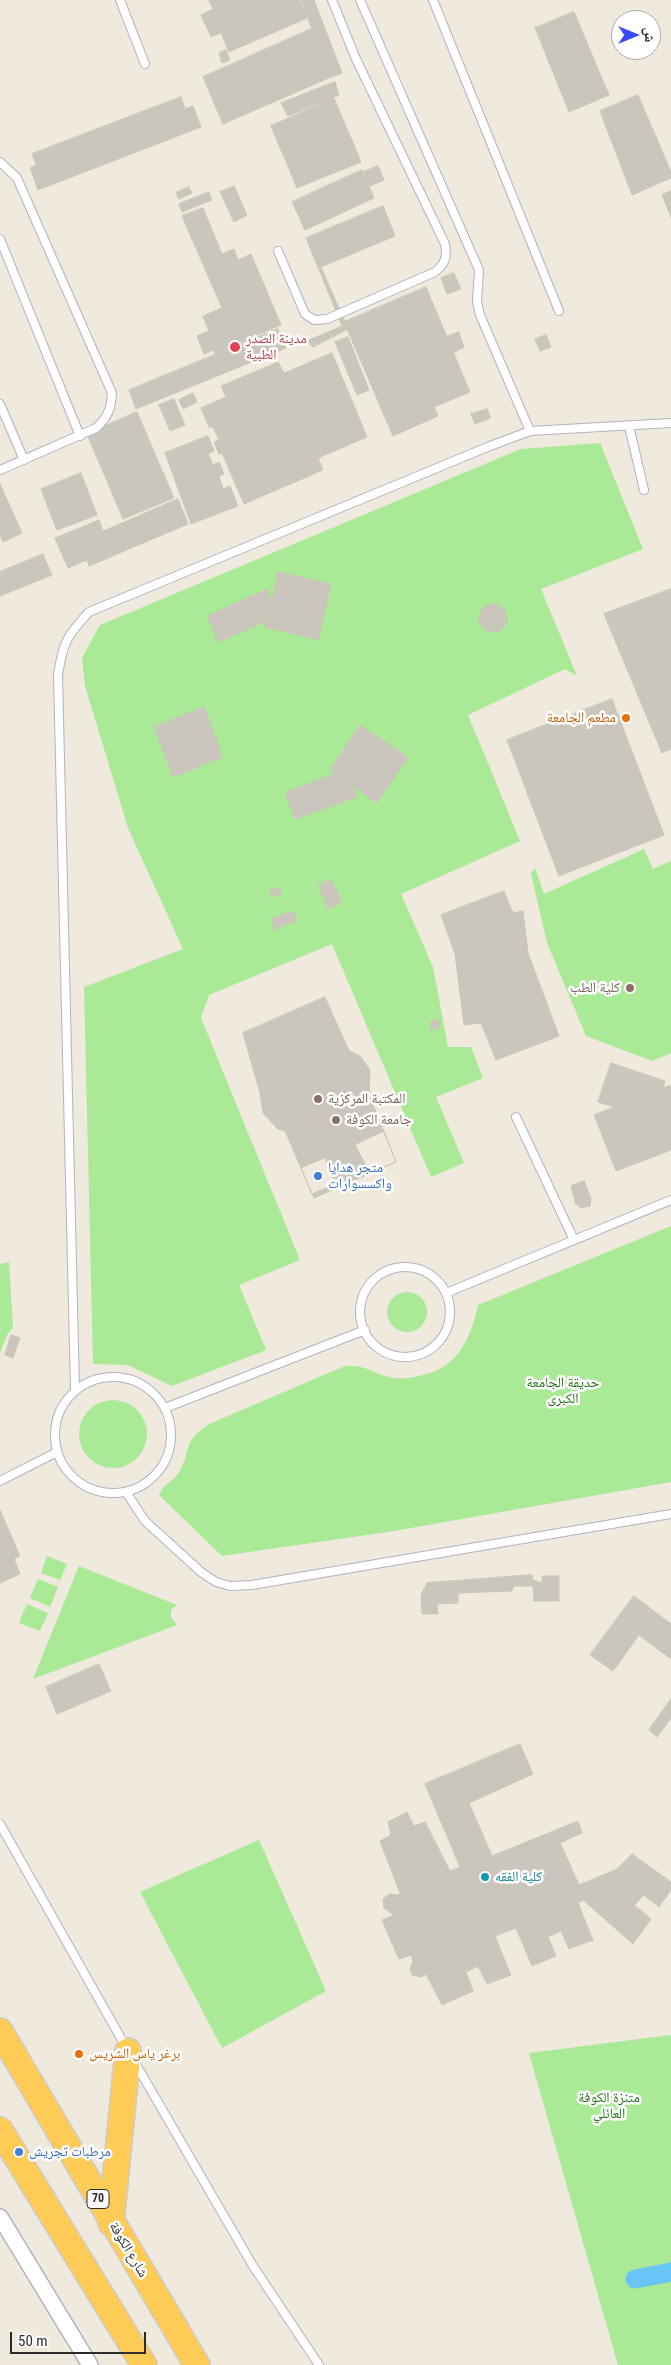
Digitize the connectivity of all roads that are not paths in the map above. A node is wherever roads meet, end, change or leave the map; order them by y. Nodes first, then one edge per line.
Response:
1 (120, 0) edge
2 (332, 0) edge
3 (360, 0) edge
4 (432, 0) edge
5 (145, 64) dead end
6 (0, 162) edge
7 (0, 239) edge
8 (278, 251) dead end
9 (559, 311) dead end
10 (0, 404) edge
11 (671, 423) edge
12 (629, 426) junction
13 (530, 431) junction
14 (80, 436) junction
15 (24, 460) junction
16 (0, 470) edge
17 (644, 490) dead end
18 (516, 1117) dead end
19 (671, 1200) edge
20 (574, 1240) junction
21 (446, 1293) junction
22 (364, 1330) junction
23 (75, 1390) junction
24 (165, 1408) junction
25 (57, 1452) junction
26 (0, 1481) edge
27 (126, 1492) junction
28 (671, 1514) edge
29 (0, 1824) edge
30 (0, 2031) edge
31 (128, 2051) junction
32 (0, 2130) edge
33 (0, 2217) edge
34 (111, 2222) junction
35 (90, 2365) edge
36 (144, 2365) edge
37 (197, 2365) edge
38 (319, 2365) edge

1 - 5 lane
2 - 8 lane
3 - 13 lane
4 - 9 lane
6 - 14 lane
7 - 14 lane
10 - 15 lane
11 - 12 lane
12 - 13 lane
12 - 17 lane
13 - 23 lane
14 - 15 lane
15 - 16 lane
18 - 20 lane
19 - 20 lane
20 - 21 lane
21 - 22 lane
21 - 22 lane
22 - 24 lane
23 - 24 lane
23 - 25 lane
24 - 27 lane
25 - 26 lane
25 - 27 lane
27 - 28 lane
29 - 31 lane
30 - 34 highway, شارع الكوفة / 70
31 - 34 highway
31 - 38 lane
32 - 36 highway
33 - 35 street
34 - 37 highway, شارع الكوفة / 70

